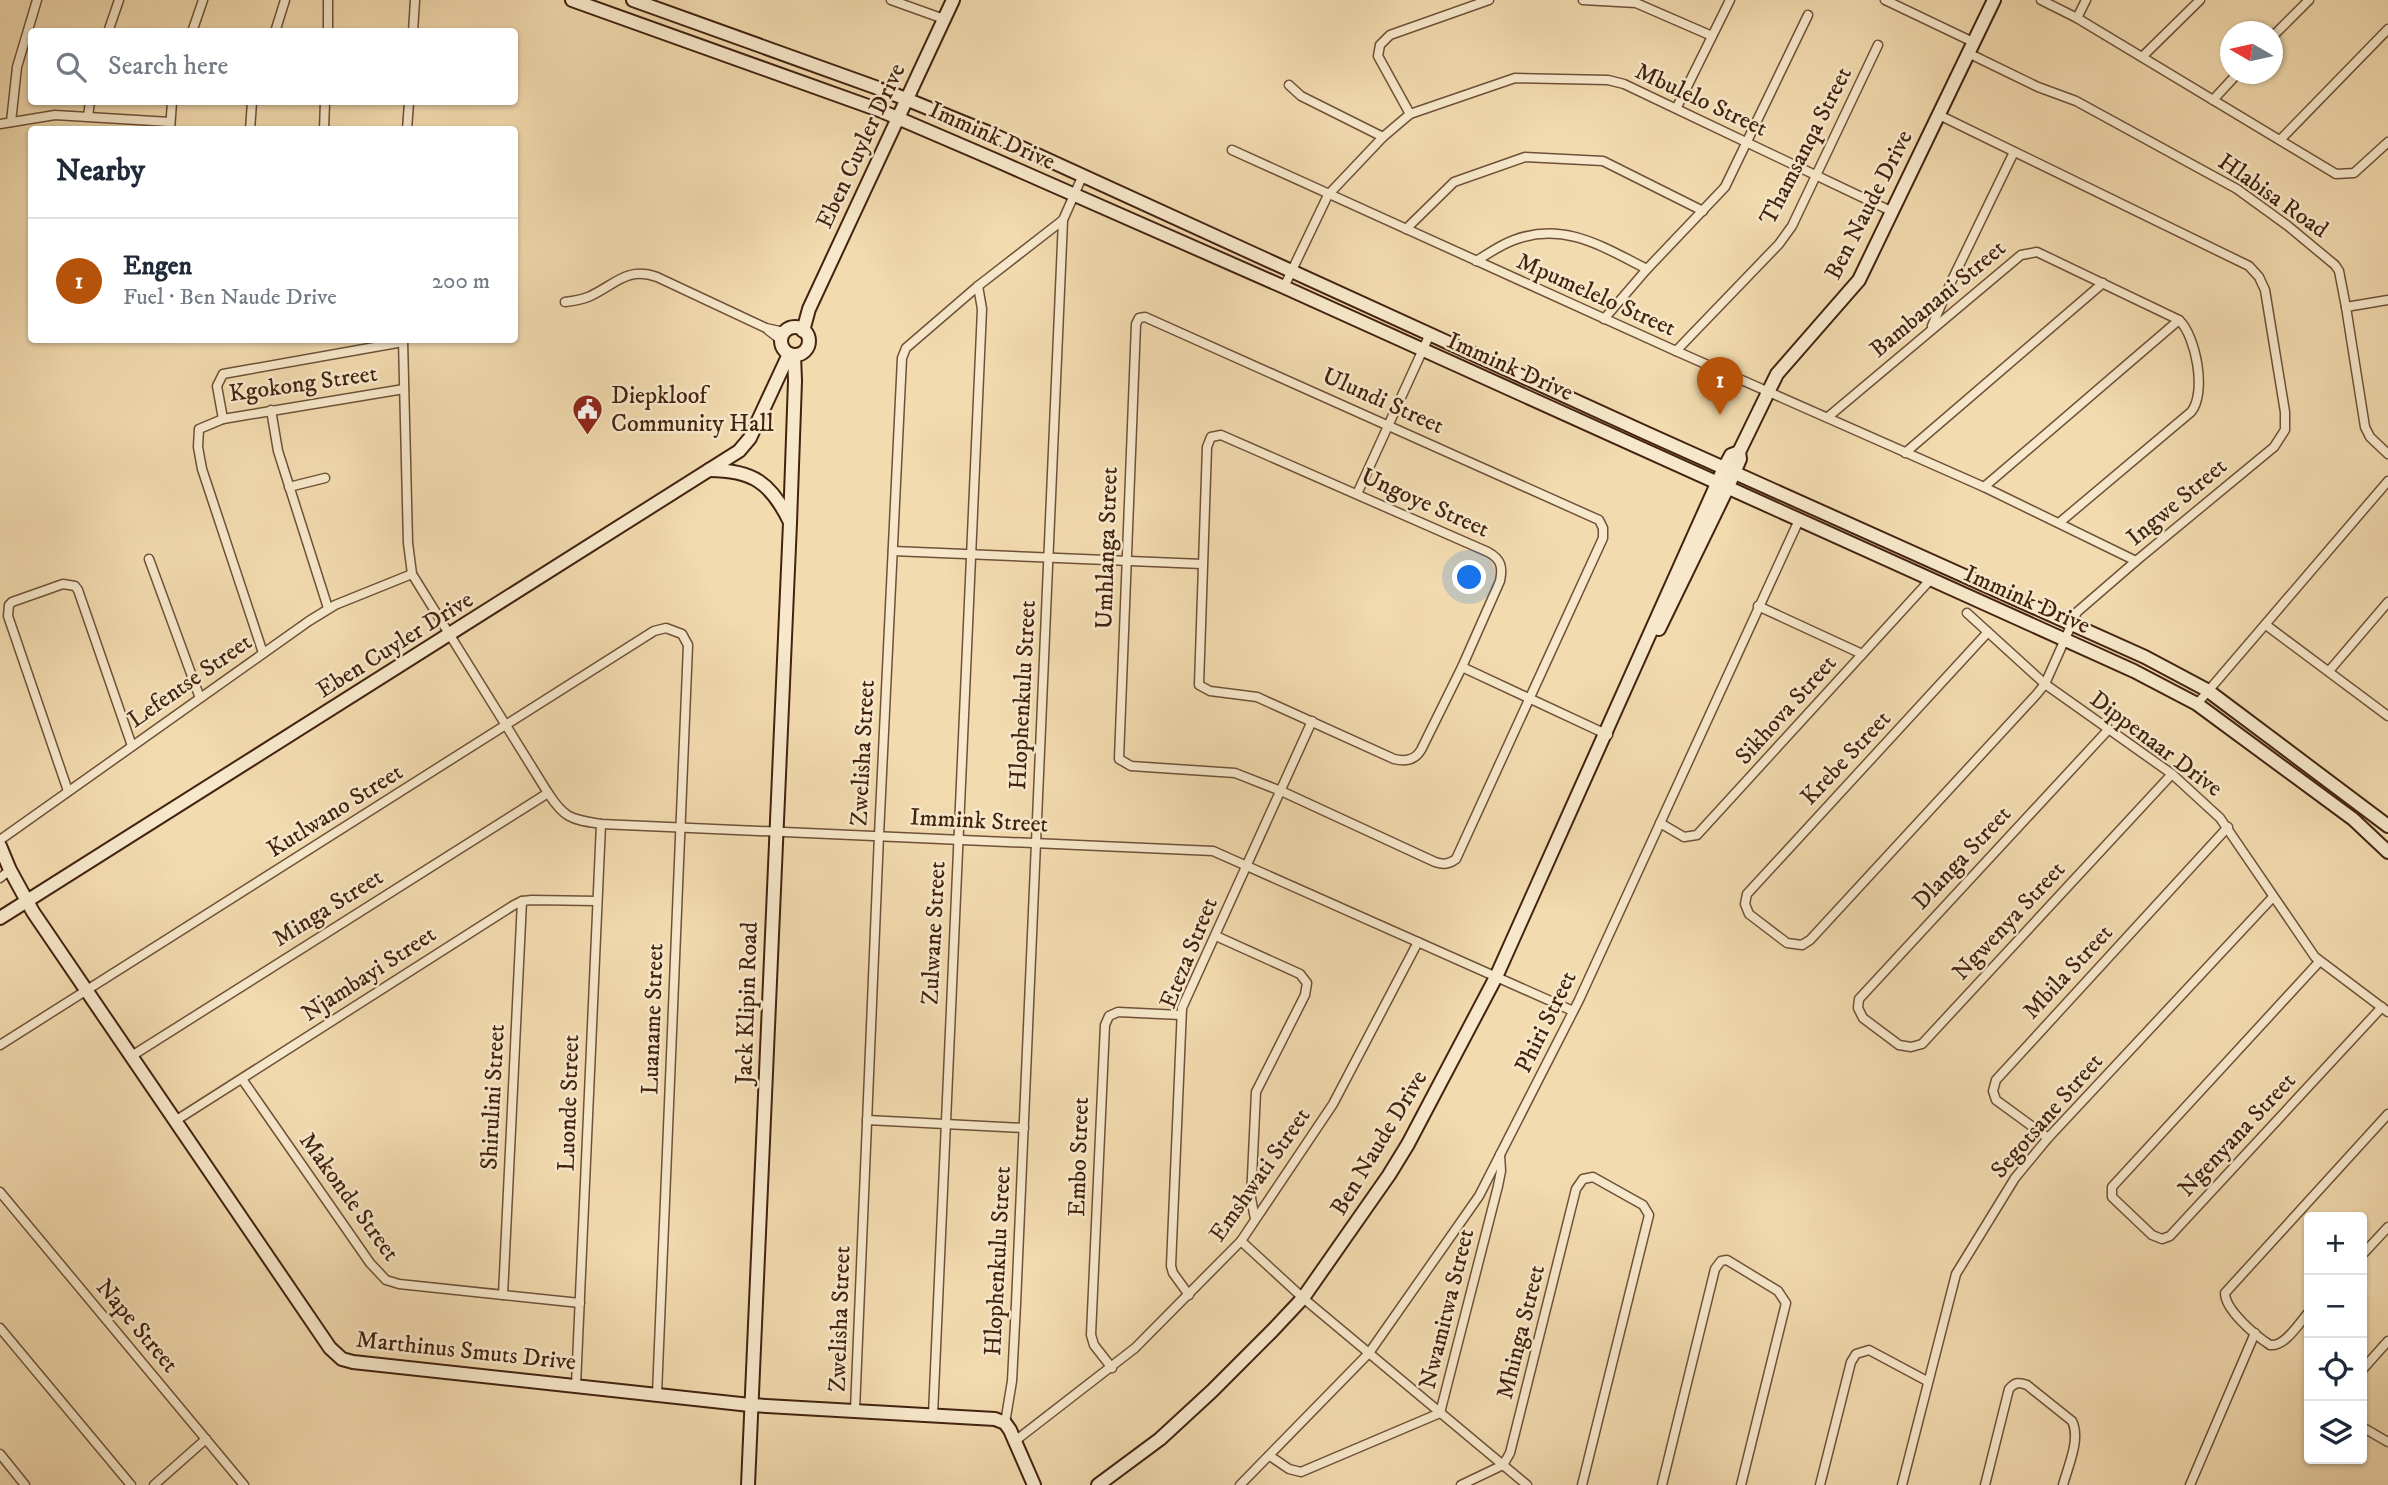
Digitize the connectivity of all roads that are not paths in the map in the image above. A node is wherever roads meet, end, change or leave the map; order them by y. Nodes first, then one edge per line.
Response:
1 (37, 0) edge
2 (119, 0) edge
3 (203, 0) edge
4 (285, 0) edge
5 (328, 0) edge
6 (415, 0) edge
7 (572, 0) edge
8 (633, 0) edge
9 (891, 0) edge
10 (953, 0) edge
11 (1489, 0) edge
12 (1583, 0) edge
13 (1606, 0) edge
14 (1730, 0) edge
15 (1885, 0) edge
16 (1994, 0) edge
17 (2041, 0) edge
18 (2086, 0) edge
19 (2200, 0) edge
20 (2309, 0) edge
21 (603, 5) edge
22 (1808, 15) dead end
23 (2077, 18) junction
24 (944, 19) junction
25 (2283, 27) edge
26 (28, 28) edge
27 (109, 28) edge
28 (193, 28) edge
29 (276, 28) edge
30 (328, 28) edge
31 (413, 28) edge
32 (28, 29) edge
33 (2388, 29) edge
34 (1712, 36) junction
35 (1878, 45) dead end
36 (1971, 48) junction
37 (2143, 57) junction
38 (2228, 84) edge
39 (1289, 85) dead end
40 (906, 98) junction
41 (2213, 100) junction
42 (90, 105) edge
43 (172, 105) edge
44 (252, 105) edge
45 (325, 105) edge
46 (409, 105) edge
47 (1677, 107) junction
48 (1410, 114) junction
49 (1939, 115) junction
50 (88, 116) junction
51 (898, 118) junction
52 (12, 122) junction
53 (0, 124) edge
54 (170, 126) edge
55 (250, 126) edge
56 (324, 126) edge
57 (407, 126) edge
58 (1383, 137) junction
59 (2280, 140) junction
60 (1748, 142) junction
61 (2388, 142) edge
62 (1232, 150) dead end
63 (2014, 152) junction
64 (1818, 175) junction
65 (1082, 177) junction
66 (1075, 195) junction
67 (1328, 195) junction
68 (1703, 211) junction
69 (1893, 212) junction
70 (1063, 220) junction
71 (1406, 229) junction
72 (1476, 261) junction
73 (1647, 269) junction
74 (1292, 272) junction
75 (2103, 283) junction
76 (978, 286) junction
77 (1284, 287) junction
78 (2388, 300) edge
79 (565, 302) dead end
80 (2346, 307) junction
81 (1604, 319) junction
82 (2179, 320) junction
83 (1136, 324) joint
84 (1931, 328) junction
85 (1430, 334) junction
86 (392, 343) edge
87 (403, 343) edge
88 (791, 343) junction
89 (1422, 351) junction
90 (1675, 351) junction
91 (404, 389) junction
92 (1767, 391) junction
93 (271, 411) junction
94 (1828, 417) junction
95 (223, 419) junction
96 (1389, 425) junction
97 (1905, 453) junction
98 (2388, 454) edge
99 (709, 470) junction
100 (1729, 470) junction
101 (325, 478) dead end
102 (2388, 481) edge
103 (1723, 484) junction
104 (289, 486) junction
105 (1984, 487) junction
106 (1357, 494) junction
107 (1799, 520) junction
108 (790, 523) junction
109 (2059, 523) junction
110 (893, 551) junction
111 (971, 554) junction
112 (1048, 557) junction
113 (149, 559) dead end
114 (1125, 560) junction
115 (2136, 561) junction
116 (1202, 564) junction
117 (412, 574) junction
118 (1931, 579) junction
119 (2388, 602) edge
120 (1758, 606) junction
121 (328, 608) junction
122 (1967, 613) dead end
123 (2071, 624) junction
124 (2266, 625) junction
125 (1988, 632) junction
126 (449, 636) junction
127 (2065, 640) junction
128 (688, 645) joint
129 (263, 653) junction
130 (1862, 654) junction
131 (1462, 667) junction
132 (2329, 671) junction
133 (2045, 684) junction
134 (2207, 690) junction
135 (200, 698) junction
136 (1530, 699) junction
137 (2197, 704) junction
138 (2388, 716) edge
139 (1312, 721) junction
140 (506, 726) junction
141 (2108, 730) junction
142 (1606, 734) junction
143 (132, 746) junction
144 (2172, 775) junction
145 (68, 791) junction
146 (1281, 791) junction
147 (548, 793) junction
148 (1660, 823) junction
149 (601, 824) junction
150 (681, 826) junction
151 (2388, 826) edge
152 (2228, 827) junction
153 (775, 831) junction
154 (878, 835) junction
155 (0, 839) edge
156 (958, 839) junction
157 (1036, 842) junction
158 (0, 846) edge
159 (2386, 846) edge
160 (1247, 865) junction
161 (5, 874) edge
162 (2273, 897) junction
163 (27, 901) junction
164 (522, 901) junction
165 (597, 901) junction
166 (1749, 914) joint
167 (0, 918) edge
168 (1216, 936) junction
169 (1418, 943) junction
170 (2319, 962) junction
171 (1496, 977) junction
172 (86, 990) junction
173 (2385, 1009) edge
174 (1573, 1011) junction
175 (1181, 1015) junction
176 (1863, 1018) joint
177 (0, 1045) edge
178 (130, 1057) junction
179 (242, 1079) junction
180 (2388, 1114) edge
181 (867, 1120) junction
182 (175, 1121) junction
183 (944, 1125) junction
184 (1024, 1128) junction
185 (2048, 1138) junction
186 (1500, 1155) junction
187 (0, 1192) edge
188 (1255, 1219) junction
189 (2388, 1227) edge
190 (1241, 1241) junction
191 (2367, 1250) edge
192 (503, 1295) junction
193 (1189, 1295) junction
194 (1303, 1298) junction
195 (580, 1303) junction
196 (2304, 1317) edge
197 (0, 1328) edge
198 (2255, 1333) junction
199 (2388, 1341) edge
200 (1369, 1353) junction
201 (2367, 1364) edge
202 (1112, 1368) junction
203 (1927, 1381) junction
204 (576, 1385) junction
205 (657, 1394) junction
206 (750, 1405) junction
207 (855, 1410) junction
208 (1440, 1413) junction
209 (933, 1415) junction
210 (1004, 1423) junction
211 (2367, 1430) edge
212 (206, 1439) junction
213 (1015, 1441) junction
214 (2388, 1442) edge
215 (0, 1454) edge
216 (1270, 1456) junction
217 (1503, 1465) junction
218 (21, 1483) edge
219 (131, 1485) edge
220 (154, 1485) edge
221 (244, 1485) edge
222 (748, 1485) edge
223 (1034, 1485) edge
224 (1098, 1485) edge
225 (1240, 1485) edge
226 (1461, 1485) edge
227 (1527, 1485) edge
228 (1582, 1485) edge
229 (1662, 1485) edge
230 (1741, 1485) edge
231 (1820, 1485) edge
232 (1902, 1485) edge
233 (1985, 1485) edge
234 (2063, 1485) edge
235 (2190, 1485) edge

1 - 26 street
2 - 27 street
3 - 28 street
4 - 29 street
5 - 30 street
6 - 31 street
7 - 21 main road, Immink Drive
8 - 40 main road, Immink Drive
9 - 24 street
10 - 24 main road, Eben Cuyler Drive
11 - 48 street
12 - 13 street
13 - 34 street
14 - 34 street
15 - 36 street, Hlabisa Road
16 - 36 main road, Ben Naude Drive
17 - 23 street
18 - 23 street
19 - 37 street
20 - 25 street
21 - 51 main road, Immink Drive
22 - 60 street
23 - 37 street
24 - 40 main road, Eben Cuyler Drive
32 - 52 street
33 - 59 street
34 - 47 street
35 - 64 street, Thamsanqa Street
36 - 49 main road, Ben Naude Drive
36 - 80 street, Hlabisa Road
37 - 41 street
38 - 41 street
39 - 58 street
40 - 51 main road, Eben Cuyler Drive
40 - 65 main road, Immink Drive
41 - 59 street
42 - 50 street
43 - 54 street
44 - 55 street
45 - 56 street
46 - 57 street
47 - 48 street, Mbulelo Street
47 - 60 street, Mbulelo Street
48 - 58 street, Mbulelo Street
49 - 63 street, Ingwe Street
49 - 69 main road, Ben Naude Drive
50 - 52 street
50 - 54 street
51 - 66 main road, Immink Drive
51 - 88 main road, Eben Cuyler Drive
52 - 53 street
58 - 67 street, Mbulelo Street
59 - 61 street
60 - 64 street, Mbulelo Street
60 - 68 street
62 - 67 street, Mpumelelo Street
63 - 84 street
63 - 115 street, Ingwe Street
64 - 69 street, Mbulelo Street
64 - 90 street, Thamsanqa Street
65 - 66 street, Zwelisha Street
65 - 74 main road, Immink Drive
66 - 70 street, Zwelisha Street
66 - 77 main road, Immink Drive
67 - 71 street, Mpumelelo Street
67 - 74 street, Mbulelo Street
68 - 71 street
68 - 73 street
69 - 92 main road, Ben Naude Drive
70 - 76 street, Zwelisha Street
70 - 112 street, Hlophenkulu Street
71 - 72 street, Mpumelelo Street
72 - 73 street
72 - 81 street, Mpumelelo Street
73 - 81 street
74 - 77 street, Mbulelo Street
74 - 85 main road, Immink Drive
75 - 82 street, Bambanani Street
75 - 84 street, Bambanani Street
75 - 97 street
76 - 110 street, Zwelisha Street
76 - 111 street, Zulwane Street
77 - 89 main road, Immink Drive
78 - 80 street
79 - 88 street
80 - 98 street, Hlabisa Road
81 - 90 street, Mpumelelo Street
82 - 105 street
82 - 109 street
83 - 96 street, Ulundi Street
83 - 114 street, Umhlanga Street
84 - 94 street, Bambanani Street
85 - 89 street
85 - 100 main road, Immink Drive
86 - 95 street, Kgokong Street
87 - 91 street
88 - 99 main road, Eben Cuyler Drive
88 - 108 main road
89 - 96 street
89 - 103 main road, Immink Drive
90 - 92 street, Mpumelelo Street
91 - 93 street, Kgokong Street
91 - 117 street
92 - 94 street, Mpumelelo Street
92 - 100 main road, Ben Naude Drive
93 - 95 street, Kgokong Street
93 - 104 street
94 - 97 street, Mpumelelo Street
95 - 129 street
96 - 106 street
96 - 136 street, Ulundi Street
97 - 105 street, Mpumelelo Street
99 - 108 main road
99 - 126 main road, Eben Cuyler Drive
100 - 103 main road, Ben Naude Drive
100 - 123 main road, Immink Drive
101 - 104 street
102 - 124 street
103 - 107 main road, Immink Drive
103 - 142 main road, Ben Naude Drive
104 - 121 street
105 - 109 street, Mpumelelo Street
106 - 116 street, Ungoye Street
106 - 131 street, Ungoye Street
107 - 118 main road, Immink Drive
107 - 120 street, Phiri Street
108 - 153 main road, Jack Klipin Road
109 - 115 street, Mpumelelo Street
110 - 111 street
110 - 154 street, Zwelisha Street
111 - 112 street
111 - 156 street, Zulwane Street
112 - 114 street
112 - 157 street, Hlophenkulu Street
113 - 135 street
114 - 116 street
114 - 146 street, Umhlanga Street
115 - 123 street, Ingwe Street
116 - 139 street, Ungoye Street
117 - 121 street, Lefentse Street
117 - 126 street, Immink Street
118 - 127 main road, Immink Drive
118 - 130 street, Sikhova Street
119 - 132 street
120 - 130 street
120 - 148 street, Phiri Street
121 - 129 street, Lefentse Street
122 - 125 street, Dippenaar Drive
123 - 127 street, Ingwe Street
123 - 134 main road, Immink Drive
124 - 132 street
124 - 134 street
125 - 133 street, Dippenaar Drive
125 - 166 street, Krebe Street
126 - 140 street, Immink Street
126 - 163 main road, Eben Cuyler Drive
127 - 133 street, Ingwe Street
127 - 137 main road, Immink Drive
128 - 140 street, Kutlwano Street
128 - 150 street, Luaname Street
129 - 135 street, Lefentse Street
130 - 148 street, Sikhova Street
131 - 136 street
131 - 139 street, Ungoye Street
132 - 138 street
133 - 141 street, Dippenaar Drive
133 - 166 street, Ingwe Street
134 - 137 street
134 - 151 main road, Immink Drive
135 - 143 street, Lefentse Street
136 - 142 street
136 - 146 street
137 - 159 main road, Immink Drive
139 - 146 street, Eteza Street
140 - 147 street, Immink Street
140 - 172 street, Kutlwano Street
141 - 144 street, Dippenaar Drive
141 - 176 street, Dlanga Street
142 - 171 main road, Ben Naude Drive
143 - 145 street, Lefentse Street
143 - 145 street
144 - 152 street, Dippenaar Drive
144 - 176 street, Ngwenya Street
145 - 155 street, Lefentse Street
146 - 160 street, Eteza Street
147 - 149 street, Immink Street
147 - 178 street, Minga Street
148 - 174 street, Phiri Street
149 - 150 street, Immink Street
149 - 165 street, Luonde Street
150 - 153 street, Immink Street
150 - 205 street, Luaname Street
152 - 162 street, Dippenaar Drive
152 - 185 street, Mbila Street
153 - 154 street, Immink Street
153 - 206 main road, Jack Klipin Road
154 - 156 street, Immink Street
154 - 181 street, Zwelisha Street
156 - 157 street, Immink Street
156 - 183 street, Zulwane Street
157 - 160 street, Immink Street
157 - 184 street, Hlophenkulu Street
158 - 161 main road, Marthinus Smuts Drive
160 - 168 street, Eteza Street
160 - 169 street, Immink Street
161 - 163 main road, Marthinus Smuts Drive
162 - 170 street, Dippenaar Drive
162 - 185 street, Segotsane Street
163 - 167 main road, Eben Cuyler Drive
163 - 172 main road, Marthinus Smuts Drive
164 - 165 street
164 - 179 street, Njambayi Street
164 - 192 street, Shirulini Street
165 - 195 street, Luonde Street
168 - 175 street, Eteza Street
168 - 188 street
169 - 171 street, Immink Street
169 - 188 street, Emshwati Street
170 - 173 street, Dippenaar Drive
170 - 173 street, Ngenyana Street
171 - 174 street, Immink Street
171 - 194 main road, Ben Naude Drive
172 - 177 street, Kutlwano Street
172 - 178 main road, Marthinus Smuts Drive
174 - 186 street, Phiri Street
175 - 193 street, Eteza Street
175 - 202 street, Embo Street
178 - 182 main road, Marthinus Smuts Drive
179 - 182 street, Njambayi Street
179 - 192 street, Makonde Street
180 - 198 street
181 - 183 street
181 - 207 street, Zwelisha Street
182 - 204 main road, Marthinus Smuts Drive
183 - 184 street
183 - 209 street, Zulwane Street
184 - 210 street, Hlophenkulu Street
185 - 203 street, Segotsane Street
186 - 200 street, Phiri Street
186 - 208 street, Nwamitwa Street
187 - 212 street, Nape Street
188 - 190 street, Emshwati Street
189 - 191 street
190 - 193 street, Emshwati Street
190 - 194 street
192 - 195 street, Makonde Street
193 - 202 street, Emshwati Street
194 - 200 street
194 - 224 main road, Ben Naude Drive
195 - 204 street, Luonde Street
196 - 198 street
197 - 219 street
198 - 235 street
199 - 201 street
200 - 208 street
200 - 216 street, Phiri Street
202 - 213 street, Emshwati Street
203 - 231 street
203 - 232 street, Segotsane Street
204 - 205 main road, Marthinus Smuts Drive
205 - 206 main road, Marthinus Smuts Drive
206 - 207 main road, Marthinus Smuts Drive
206 - 222 main road, Jack Klipin Road
207 - 209 main road, Marthinus Smuts Drive
208 - 216 street, Nwamitwa Street
208 - 217 street
209 - 210 main road, Marthinus Smuts Drive
210 - 213 main road
211 - 214 street
212 - 220 street
212 - 221 street, Nape Street
213 - 223 main road
215 - 218 street
216 - 225 street, Phiri Street
217 - 226 street
217 - 227 street
217 - 228 street, Mhinga Street
229 - 230 street
233 - 234 street

